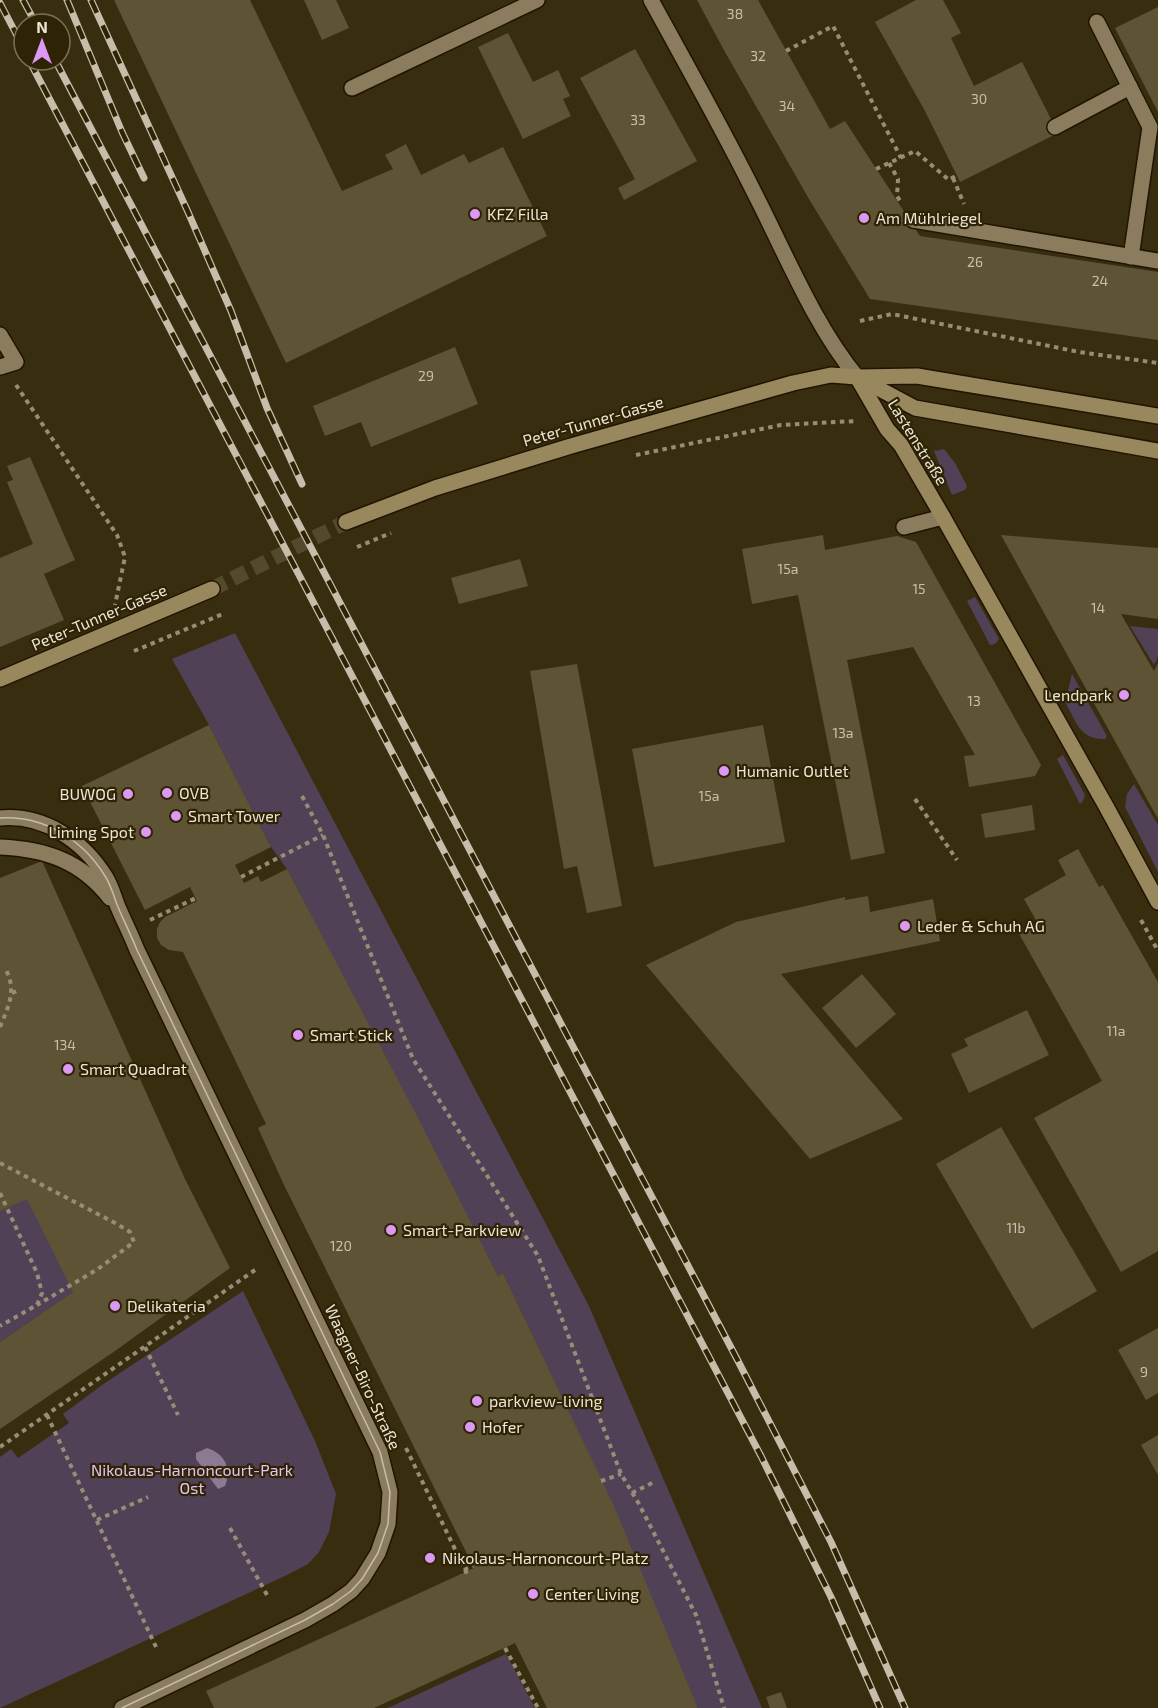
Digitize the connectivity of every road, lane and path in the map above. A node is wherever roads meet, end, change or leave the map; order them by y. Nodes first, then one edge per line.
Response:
1 (537, 0) edge
2 (651, 0) edge
3 (1097, 22) dead end
4 (786, 51) dead end
5 (1130, 87) junction
6 (352, 88) dead end
7 (1055, 127) dead end
8 (901, 158) junction
9 (889, 164) junction
10 (876, 169) dead end
11 (957, 175) dead end
12 (898, 179) dead end
13 (913, 220) dead end
14 (1131, 256) junction
15 (1158, 261) edge
16 (860, 321) dead end
17 (0, 335) edge
18 (1158, 363) edge
19 (7, 365) edge
20 (857, 377) junction
21 (1158, 416) edge
22 (846, 421) dead end
23 (1158, 451) edge
24 (634, 455) dead end
25 (943, 517) junction
26 (346, 522) tunnel mouth
27 (904, 527) dead end
28 (400, 529) dead end
29 (357, 547) dead end
30 (212, 589) tunnel mouth
31 (114, 609) dead end
32 (0, 679) edge
33 (302, 796) dead end
34 (915, 799) dead end
35 (0, 818) edge
36 (323, 835) junction
37 (0, 847) edge
38 (957, 860) dead end
39 (241, 877) dead end
40 (1158, 902) edge
41 (118, 909) junction
42 (6, 970) dead end
43 (20, 990) dead end
44 (12, 993) junction
45 (0, 1027) edge
46 (0, 1163) edge
47 (0, 1193) edge
48 (255, 1270) dead end
49 (37, 1305) junction
50 (0, 1326) edge
51 (145, 1347) junction
52 (46, 1415) junction
53 (178, 1415) dead end
54 (405, 1446) dead end
55 (0, 1447) edge
56 (621, 1474) junction
57 (601, 1481) dead end
58 (656, 1481) dead end
59 (632, 1492) junction
60 (148, 1497) dead end
61 (97, 1520) junction
62 (230, 1528) dead end
63 (473, 1566) dead end
64 (267, 1595) dead end
65 (156, 1647) dead end
66 (505, 1648) dead end
67 (122, 1708) edge
68 (538, 1708) edge
69 (724, 1708) edge

1 - 6 street
2 - 20 street, Lastenstraße
3 - 5 street
4 - 8 path
5 - 7 street
5 - 14 street
8 - 9 path
8 - 11 path
9 - 10 path
9 - 12 path
13 - 14 street
14 - 15 street
16 - 18 path
17 - 19 street
19 - 31 path
20 - 21 main road, Peter-Tunner-Gasse
20 - 23 main road, Peter-Tunner-Gasse
20 - 25 main road, Lastenstraße
20 - 26 main road, Peter-Tunner-Gasse
22 - 24 path
25 - 27 street
25 - 40 main road, Lastenstraße
28 - 29 path
30 - 32 main road, Peter-Tunner-Gasse
33 - 36 path
34 - 38 path
35 - 41 street
36 - 39 path
36 - 56 path
37 - 41 street
41 - 67 street, Waagner-Biro-Straße
42 - 44 path
43 - 44 path
44 - 45 path
46 - 49 path
47 - 49 path
48 - 51 path
49 - 50 path
51 - 52 path
51 - 53 path
52 - 55 path
52 - 61 path
54 - 63 path
56 - 57 path
56 - 59 path
58 - 59 path
59 - 69 path
60 - 61 path
61 - 65 path
62 - 64 path
66 - 68 path

